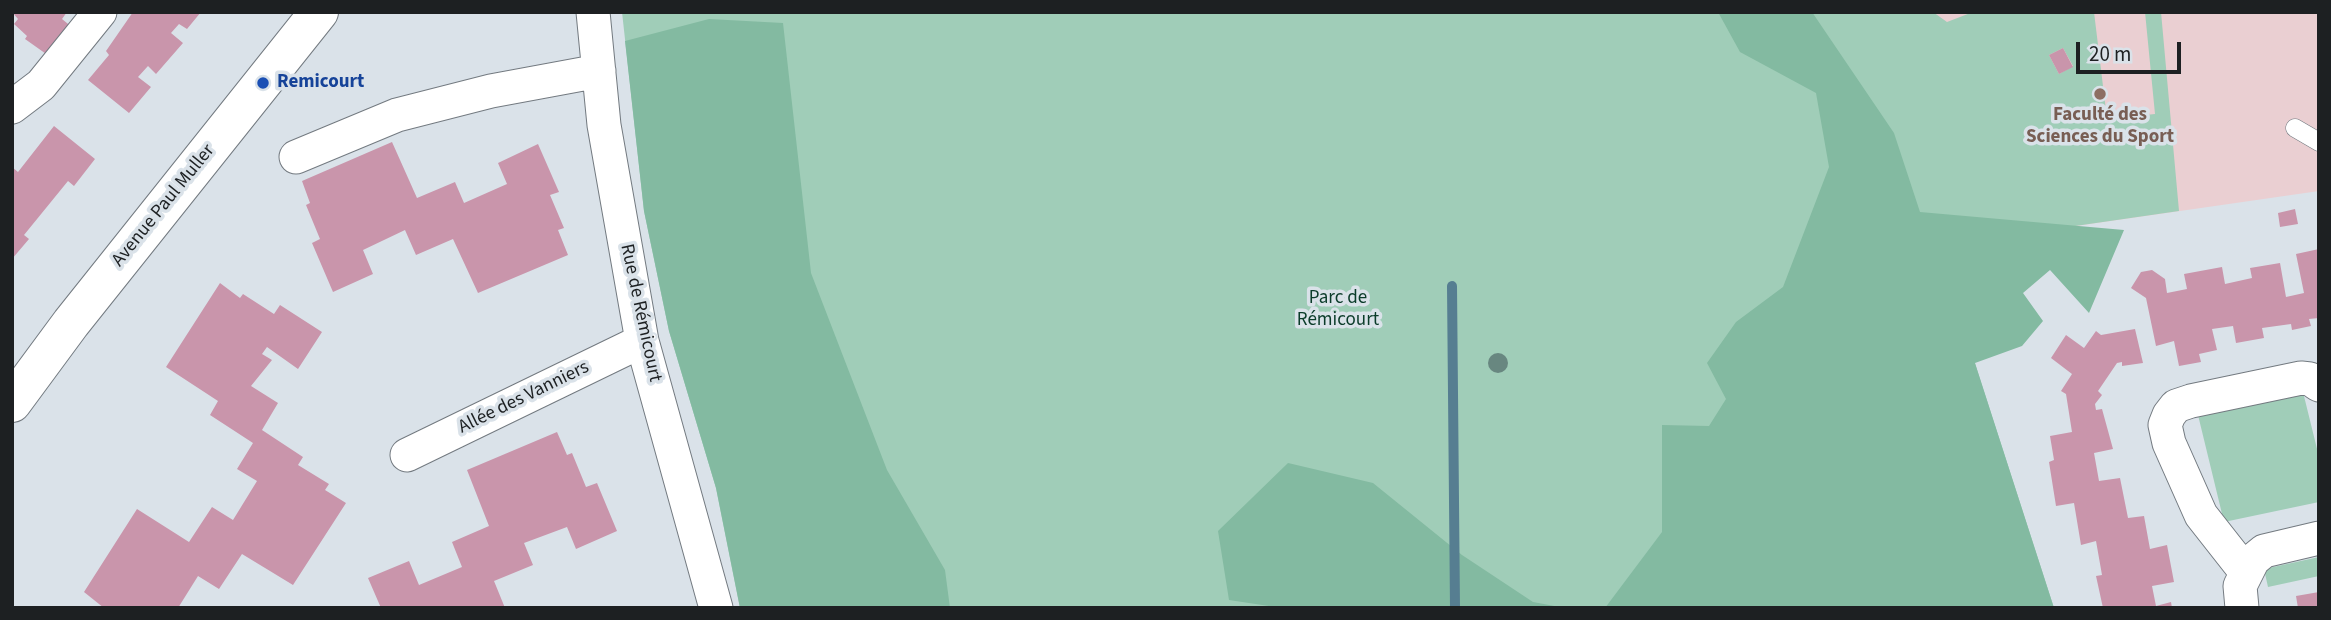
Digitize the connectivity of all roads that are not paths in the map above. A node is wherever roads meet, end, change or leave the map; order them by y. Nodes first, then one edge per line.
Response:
1 (100, 12) edge
2 (319, 12) edge
3 (593, 12) edge
4 (599, 71) junction
5 (12, 107) edge
6 (2295, 128) dead end
7 (2319, 142) edge
8 (296, 157) dead end
9 (642, 341) junction
10 (2319, 385) edge
11 (12, 403) edge
12 (407, 455) dead end
13 (2319, 538) edge
14 (2245, 571) junction
15 (709, 606) edge
16 (2242, 608) edge

1 - 5 street
2 - 11 main road, Avenue Paul Muller
3 - 4 street, Rue de Rémicourt
4 - 8 street
4 - 9 street, Rue de Rémicourt
6 - 7 lane
9 - 12 street, Allée des Vanniers
9 - 15 street, Rue de Rémicourt
10 - 14 street
13 - 14 street
14 - 16 street

